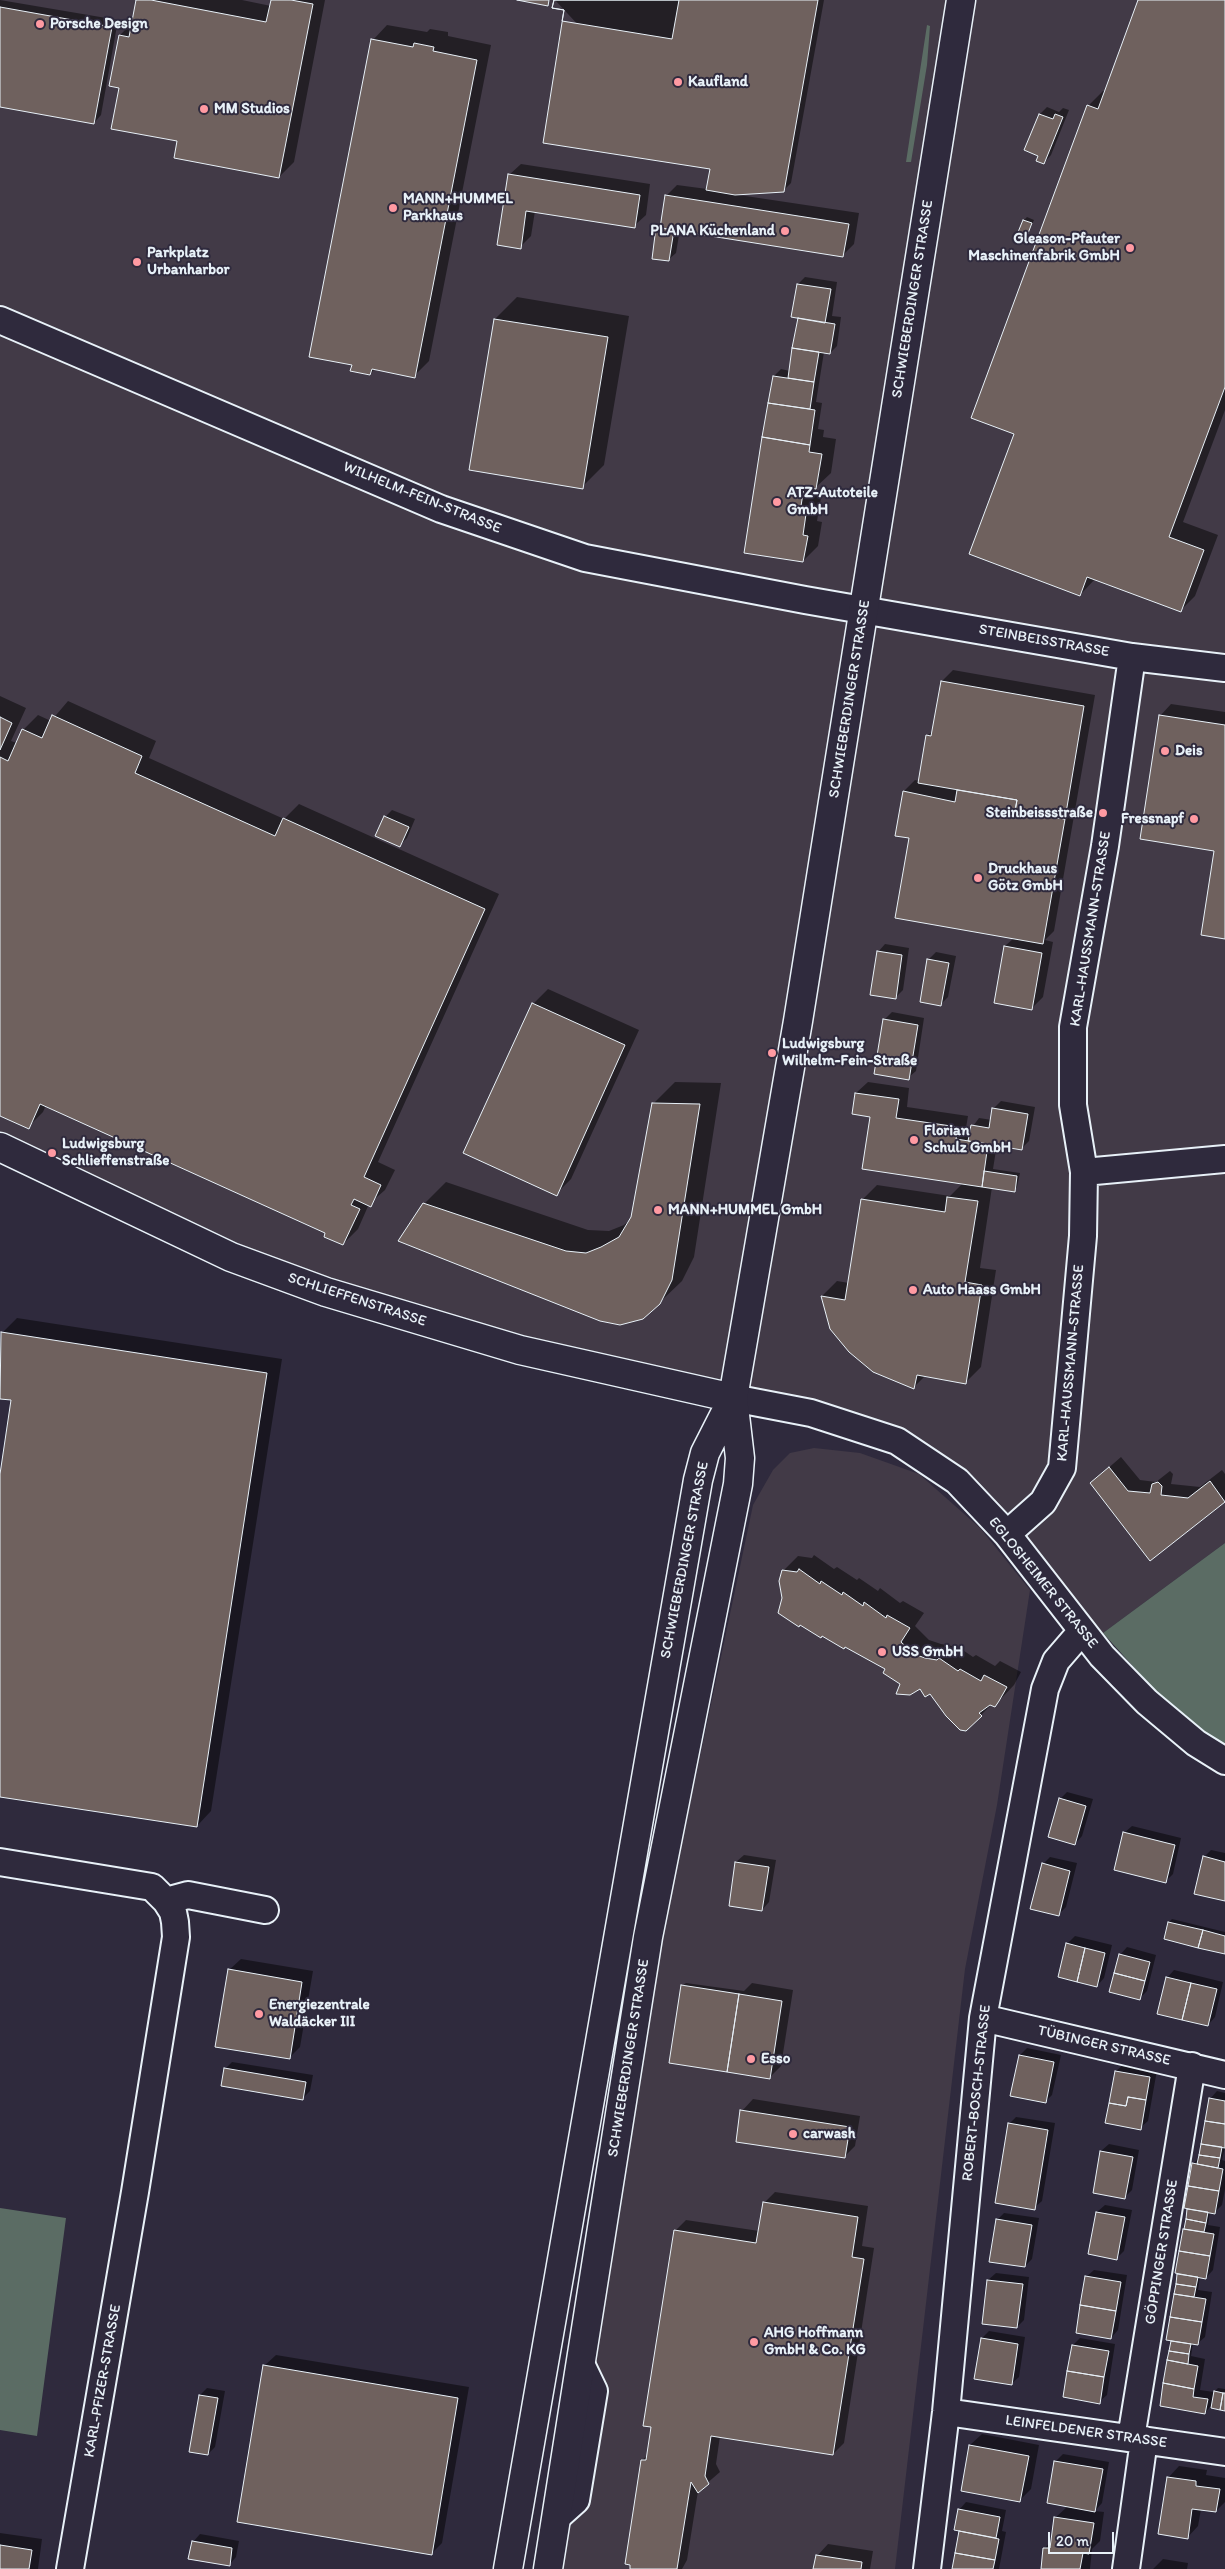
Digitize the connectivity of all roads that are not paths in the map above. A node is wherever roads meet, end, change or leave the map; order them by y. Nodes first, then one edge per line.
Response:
1 (961, 0) edge
2 (0, 320) edge
3 (864, 610) junction
4 (1132, 657) junction
5 (1225, 668) edge
6 (0, 1147) edge
7 (1225, 1159) edge
8 (1084, 1172) junction
9 (733, 1398) junction
10 (1007, 1534) junction
11 (1081, 1632) junction
12 (665, 1668) junction
13 (700, 1674) junction
14 (1225, 1761) edge
15 (0, 1862) edge
16 (166, 1901) junction
17 (266, 1910) dead end
18 (983, 2018) junction
19 (1192, 2066) junction
20 (1225, 2075) edge
21 (581, 2364) junction
22 (946, 2412) junction
23 (531, 2437) junction
24 (1138, 2439) junction
25 (569, 2444) junction
26 (1225, 2452) edge
27 (557, 2518) junction
28 (70, 2569) edge
29 (508, 2569) edge
30 (548, 2569) edge
31 (926, 2569) edge
32 (1126, 2569) edge

1 - 3 main road, SCHWIEBERDINGER STRASSE
2 - 3 street, WILHELM-FEIN-STRASSE
3 - 4 street, STEINBEISSTRASSE
3 - 9 main road, SCHWIEBERDINGER STRASSE
4 - 5 street, STEINBEISSTRASSE
4 - 8 street, KARL-HAUSSMANN-STRASSE
6 - 9 main road, SCHLIEFFENSTRASSE
7 - 8 street
8 - 10 street, KARL-HAUSSMANN-STRASSE
9 - 10 street, EGLOSHEIMER STRASSE
9 - 12 main road, SCHWIEBERDINGER STRASSE
9 - 13 main road, SCHWIEBERDINGER STRASSE
10 - 11 street, EGLOSHEIMER STRASSE
11 - 14 street, EGLOSHEIMER STRASSE
11 - 18 street, ROBERT-BOSCH-STRASSE
12 - 13 main road, SCHWIEBERDINGER STRASSE
12 - 23 main road, SCHWIEBERDINGER STRASSE
13 - 21 main road, SCHWIEBERDINGER STRASSE
15 - 16 street
16 - 17 street
16 - 28 street, KARL-PFIZER-STRASSE
18 - 19 street, TÜBINGER STRASSE
18 - 22 street, ROBERT-BOSCH-STRASSE
19 - 20 street, TÜBINGER STRASSE
19 - 24 street, GÖPPINGER STRASSE
21 - 25 main road, SCHWIEBERDINGER STRASSE
21 - 27 street
22 - 24 street, LEINFELDENER STRASSE
22 - 31 street, ROBERT-BOSCH-STRASSE
23 - 25 main road
23 - 29 main road, SCHWIEBERDINGER STRASSE
24 - 26 street, LEINFELDENER STRASSE
24 - 32 street, GÖPPINGER STRASSE
25 - 27 main road, SCHWIEBERDINGER STRASSE
27 - 30 main road, SCHWIEBERDINGER STRASSE

